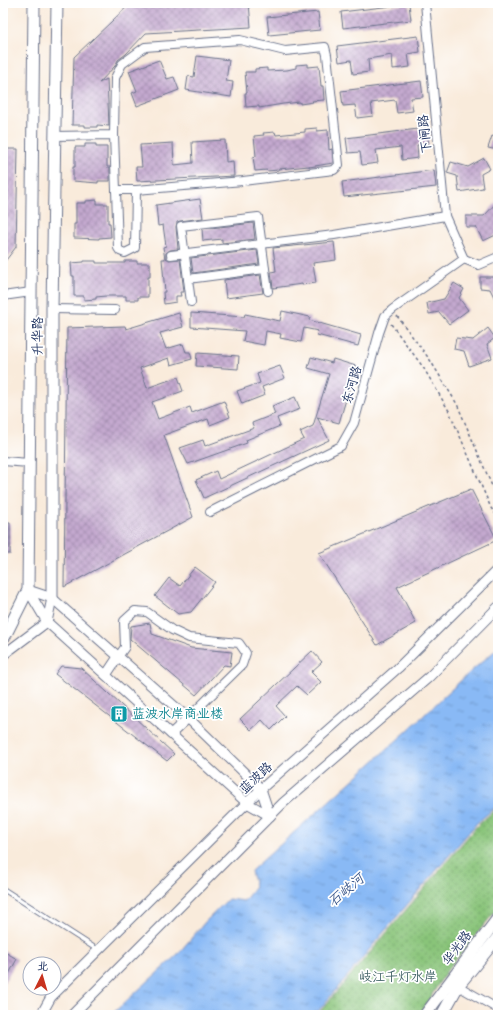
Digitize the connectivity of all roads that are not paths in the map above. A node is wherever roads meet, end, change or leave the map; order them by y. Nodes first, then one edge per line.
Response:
1 (34, 3) edge
2 (57, 3) edge
3 (425, 3) edge
4 (114, 135) junction
5 (54, 136) junction
6 (116, 190) junction
7 (136, 190) junction
8 (445, 216) junction
9 (262, 244) junction
10 (185, 254) junction
11 (171, 255) dead end
12 (498, 257) edge
13 (464, 259) junction
14 (265, 269) junction
15 (188, 279) junction
16 (268, 291) dead end
17 (31, 292) junction
18 (3, 296) edge
19 (191, 302) dead end
20 (52, 309) junction
21 (115, 310) dead end
22 (3, 461) edge
23 (29, 463) junction
24 (210, 512) dead end
25 (498, 569) edge
26 (28, 590) junction
27 (52, 598) junction
28 (498, 607) edge
29 (47, 622) junction
30 (4, 637) edge
31 (7, 652) edge
32 (118, 657) junction
33 (106, 675) junction
34 (188, 718) junction
35 (171, 734) junction
36 (261, 789) junction
37 (247, 803) junction
38 (270, 816) junction
39 (3, 889) edge
40 (498, 918) edge
41 (498, 937) edge
42 (99, 950) junction
43 (458, 986) junction
44 (498, 1009) edge
45 (41, 1015) edge
46 (72, 1015) edge
47 (425, 1015) edge
48 (442, 1015) edge

1 - 17 main road, 升华路
2 - 5 main road, 升华路
3 - 8 street, 下闸路
4 - 5 street
4 - 6 street
4 - 7 street
5 - 20 main road, 升华路
6 - 7 street
6 - 7 street
8 - 9 street
8 - 13 street, 下闸路
9 - 10 street
9 - 10 street
9 - 14 street
10 - 11 street
10 - 15 street
12 - 13 street
13 - 24 street, 东河路
14 - 15 street
14 - 16 street
15 - 19 street
17 - 18 street
17 - 23 main road, 升华路
20 - 21 street
20 - 27 main road, 升华路
22 - 23 street
23 - 26 main road, 升华路
25 - 36 street, 蓝波路
26 - 27 street
26 - 29 street
26 - 30 main road, 升华路
27 - 29 street, 升华路
27 - 32 street
28 - 38 street
29 - 31 street
29 - 33 street
32 - 33 street
32 - 34 street
32 - 34 street
33 - 35 street
34 - 35 street
34 - 36 street
35 - 37 street
36 - 37 street, 蓝波路
36 - 38 street
37 - 38 street
37 - 42 street, 蓝波路
38 - 46 street
39 - 42 lane
40 - 47 main road, 华光路
41 - 43 main road, 华光路
42 - 45 street, 蓝波路
43 - 44 street
43 - 48 main road, 华光路

